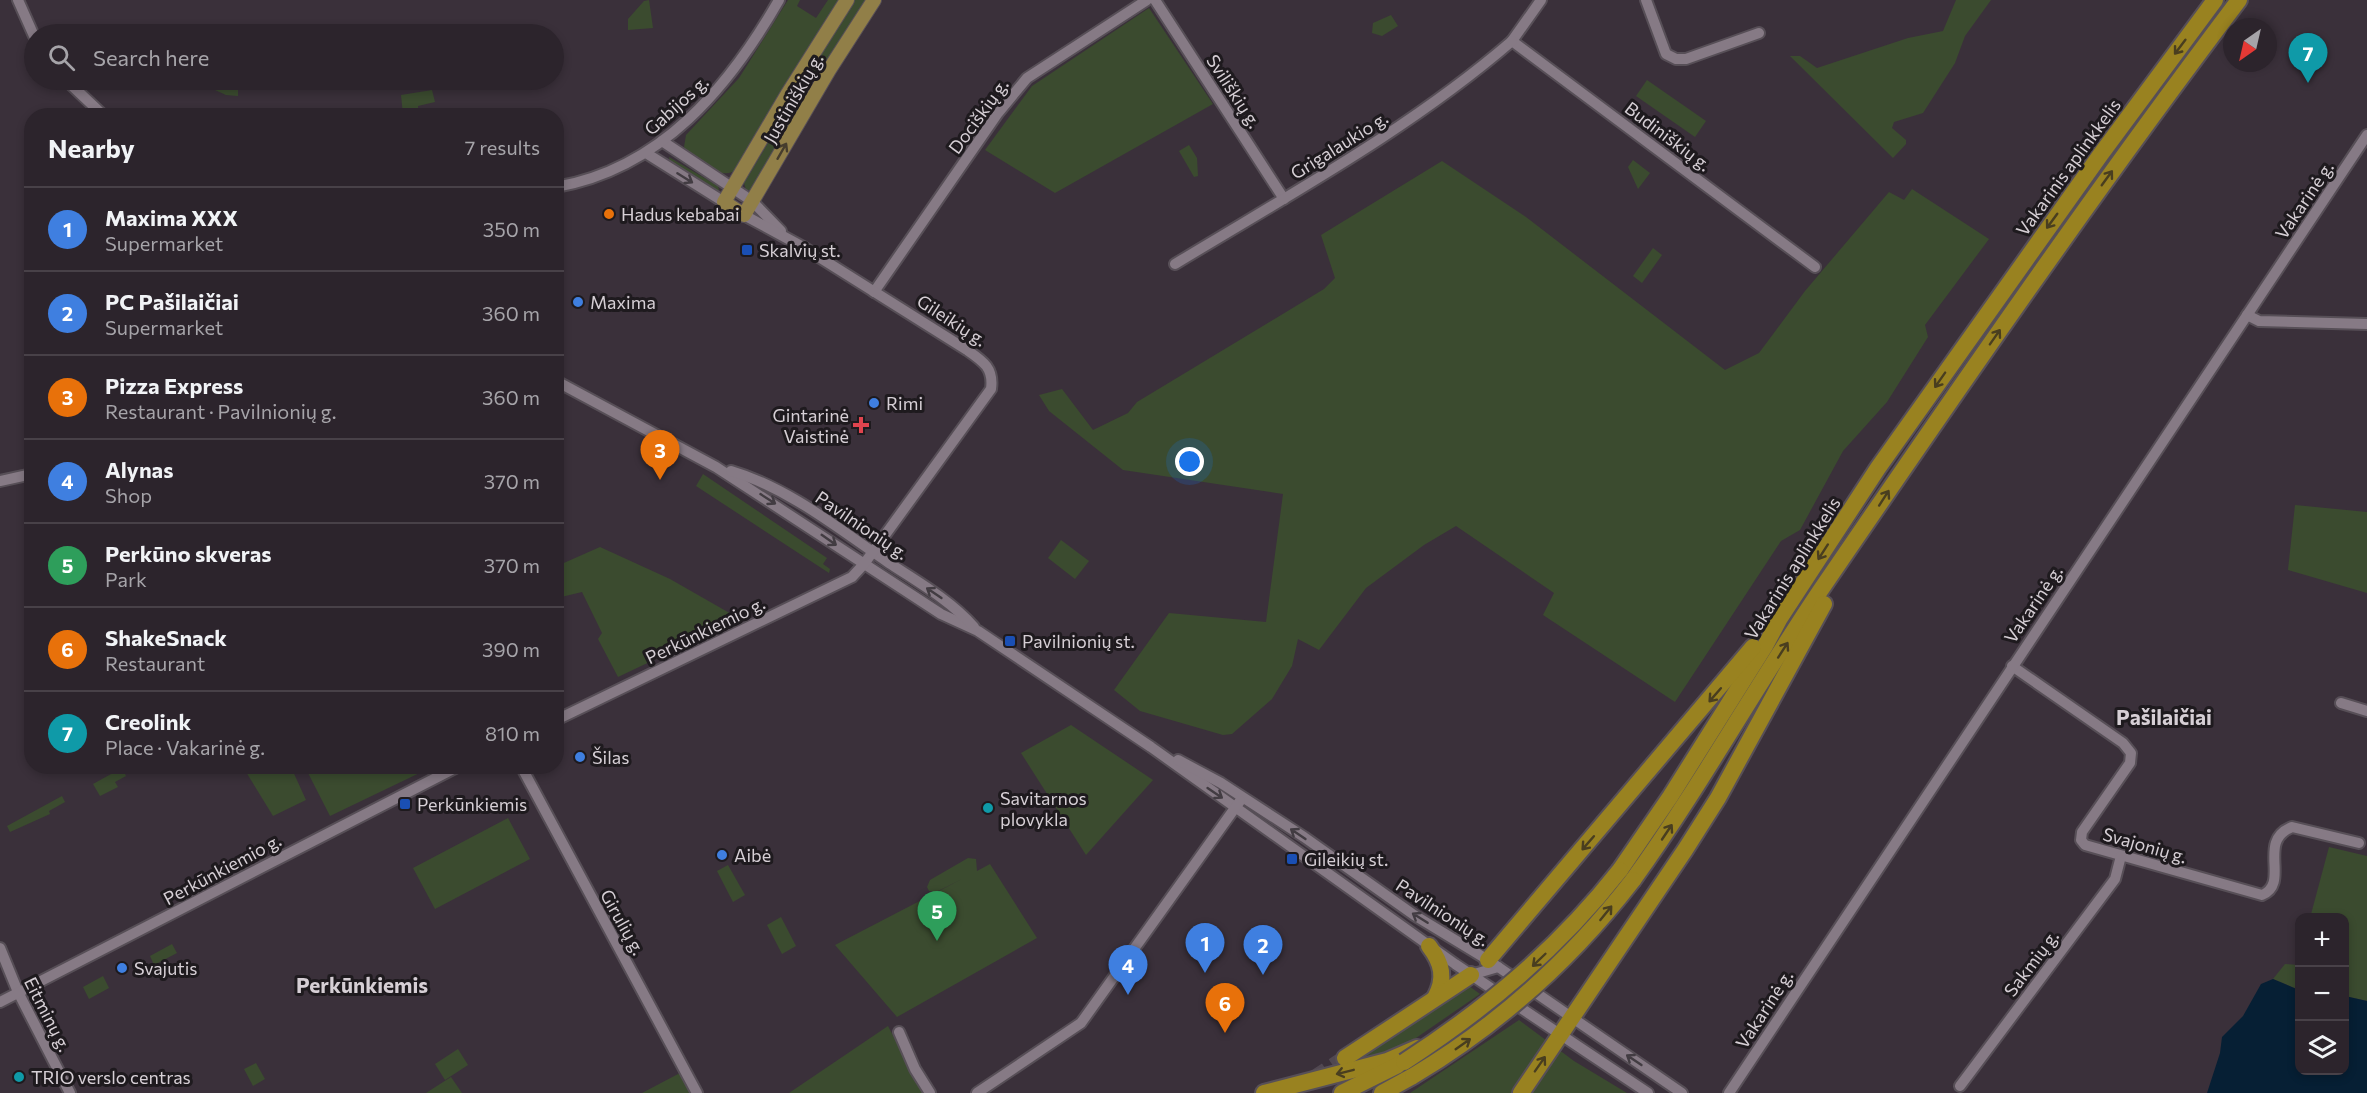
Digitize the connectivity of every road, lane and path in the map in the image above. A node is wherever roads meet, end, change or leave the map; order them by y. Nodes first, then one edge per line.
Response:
1 (18, 0) edge
2 (778, 0) edge
3 (847, 0) edge
4 (874, 0) edge
5 (1147, 0) edge
6 (1155, 0) edge
7 (1541, 0) edge
8 (1646, 0) edge
9 (2215, 0) edge
10 (2239, 0) edge
11 (29, 24) edge
12 (1760, 33) dead end
13 (1512, 41) junction
14 (77, 90) edge
15 (96, 108) edge
16 (2367, 135) edge
17 (662, 141) junction
18 (646, 153) junction
19 (564, 185) edge
20 (732, 188) junction
21 (1284, 199) junction
22 (753, 201) junction
23 (724, 202) junction
24 (744, 215) junction
25 (785, 236) junction
26 (1175, 264) dead end
27 (1815, 267) dead end
28 (874, 292) junction
29 (2247, 315) junction
30 (2367, 324) edge
31 (564, 385) edge
32 (716, 467) junction
33 (24, 476) edge
34 (0, 481) edge
35 (1852, 547) junction
36 (873, 552) junction
37 (864, 564) junction
38 (1780, 618) junction
39 (978, 631) junction
40 (2012, 666) junction
41 (2341, 703) dead end
42 (2367, 711) edge
43 (564, 716) edge
44 (443, 774) edge
45 (525, 774) edge
46 (1240, 802) junction
47 (2359, 843) dead end
48 (2121, 856) junction
49 (1627, 875) junction
50 (1429, 946) junction
51 (0, 948) edge
52 (1493, 963) junction
53 (1471, 975) junction
54 (18, 992) junction
55 (1435, 998) junction
56 (0, 1002) edge
57 (1572, 1017) junction
58 (899, 1032) dead end
59 (1560, 1036) junction
60 (1345, 1058) tunnel mouth
61 (1406, 1064) junction
62 (1960, 1086) dead end
63 (980, 1092) edge
64 (70, 1093) edge
65 (698, 1093) edge
66 (930, 1093) edge
67 (1264, 1093) edge
68 (1342, 1093) edge
69 (1382, 1093) edge
70 (1521, 1093) edge
71 (1647, 1093) edge
72 (1682, 1093) edge
73 (1729, 1093) edge

1 - 11 street
2 - 17 street, Gabijos g.
3 - 20 main road, Justiniškių g.
22 -> 4 main road, Justiniškių g.
5 - 28 street, Dociškių g.
6 - 21 street, Sviliškių g.
7 - 13 street
8 - 12 street
9 -> 38 highway, Vakarinis aplinkkelis
35 -> 10 highway, Vakarinis aplinkkelis
13 - 21 street, Grigalaukio g.
13 - 27 street, Budiniškių g.
14 - 15 street
16 - 29 street, Vakarinė g.
17 - 18 street, Gabijos g.
17 - 20 street, Gileikių g.
18 - 19 street, Gabijos g.
18 -> 23 street, Gileikių g.
20 - 22 street, Gileikių g.
20 - 23 main road, Justiniškių g.
21 - 26 street, Grigalaukio g.
22 - 24 main road, Justiniškių g.
22 - 25 street, Gileikių g.
23 - 24 main road, Gileikių g.
24 - 25 street, Gileikių g.
25 - 28 street, Gileikių g.
28 - 36 street, Gileikių g.
29 - 30 street
29 - 40 street, Vakarinė g.
31 - 32 street, Pavilnionių g.
32 - 36 street, Pavilnionių g.
32 -> 37 street, Pavilnionių g.
33 - 34 street
49 -> 35 highway, Vakarinis aplinkkelis
35 - 57 highway
36 - 37 street, Gileikių g.
39 -> 36 street, Pavilnionių g.
37 - 39 street, Pavilnionių g.
37 - 43 street, Perkūnkiemio g.
38 - 49 highway, Vakarinis aplinkkelis
38 -> 52 highway
39 - 46 street, Pavilnionių g.
40 - 48 street, Svajonių g.
40 - 73 street, Vakarinė g.
41 - 42 street
44 - 54 street, Perkūnkiemio g.
45 - 65 street, Girulių g.
46 - 50 street, Pavilnionių g.
52 -> 46 street, Pavilnionių g.
46 - 63 street
47 - 48 street, Svajonių g.
48 - 62 street, Sakmių g.
49 -> 61 highway, Vakarinis aplinkkelis, bridge
61 -> 49 highway, Vakarinis aplinkkelis, bridge
50 - 53 street, Pavilnionių g.
50 - 55 highway
51 - 54 street, Eitminų g.
52 - 53 street
52 - 57 street, Pavilnionių g.
53 - 55 highway
53 - 59 street, Pavilnionių g.
54 - 56 street, Perkūnkiemio g.
54 - 64 street, Eitminų g.
55 - 60 highway
57 - 59 highway
72 -> 57 street, Pavilnionių g.
58 - 66 street
70 -> 59 highway
59 - 71 street, Pavilnionių g.
61 -> 67 highway
61 - 68 highway, Vakarinis aplinkkelis
61 - 69 highway, Vakarinis aplinkkelis

